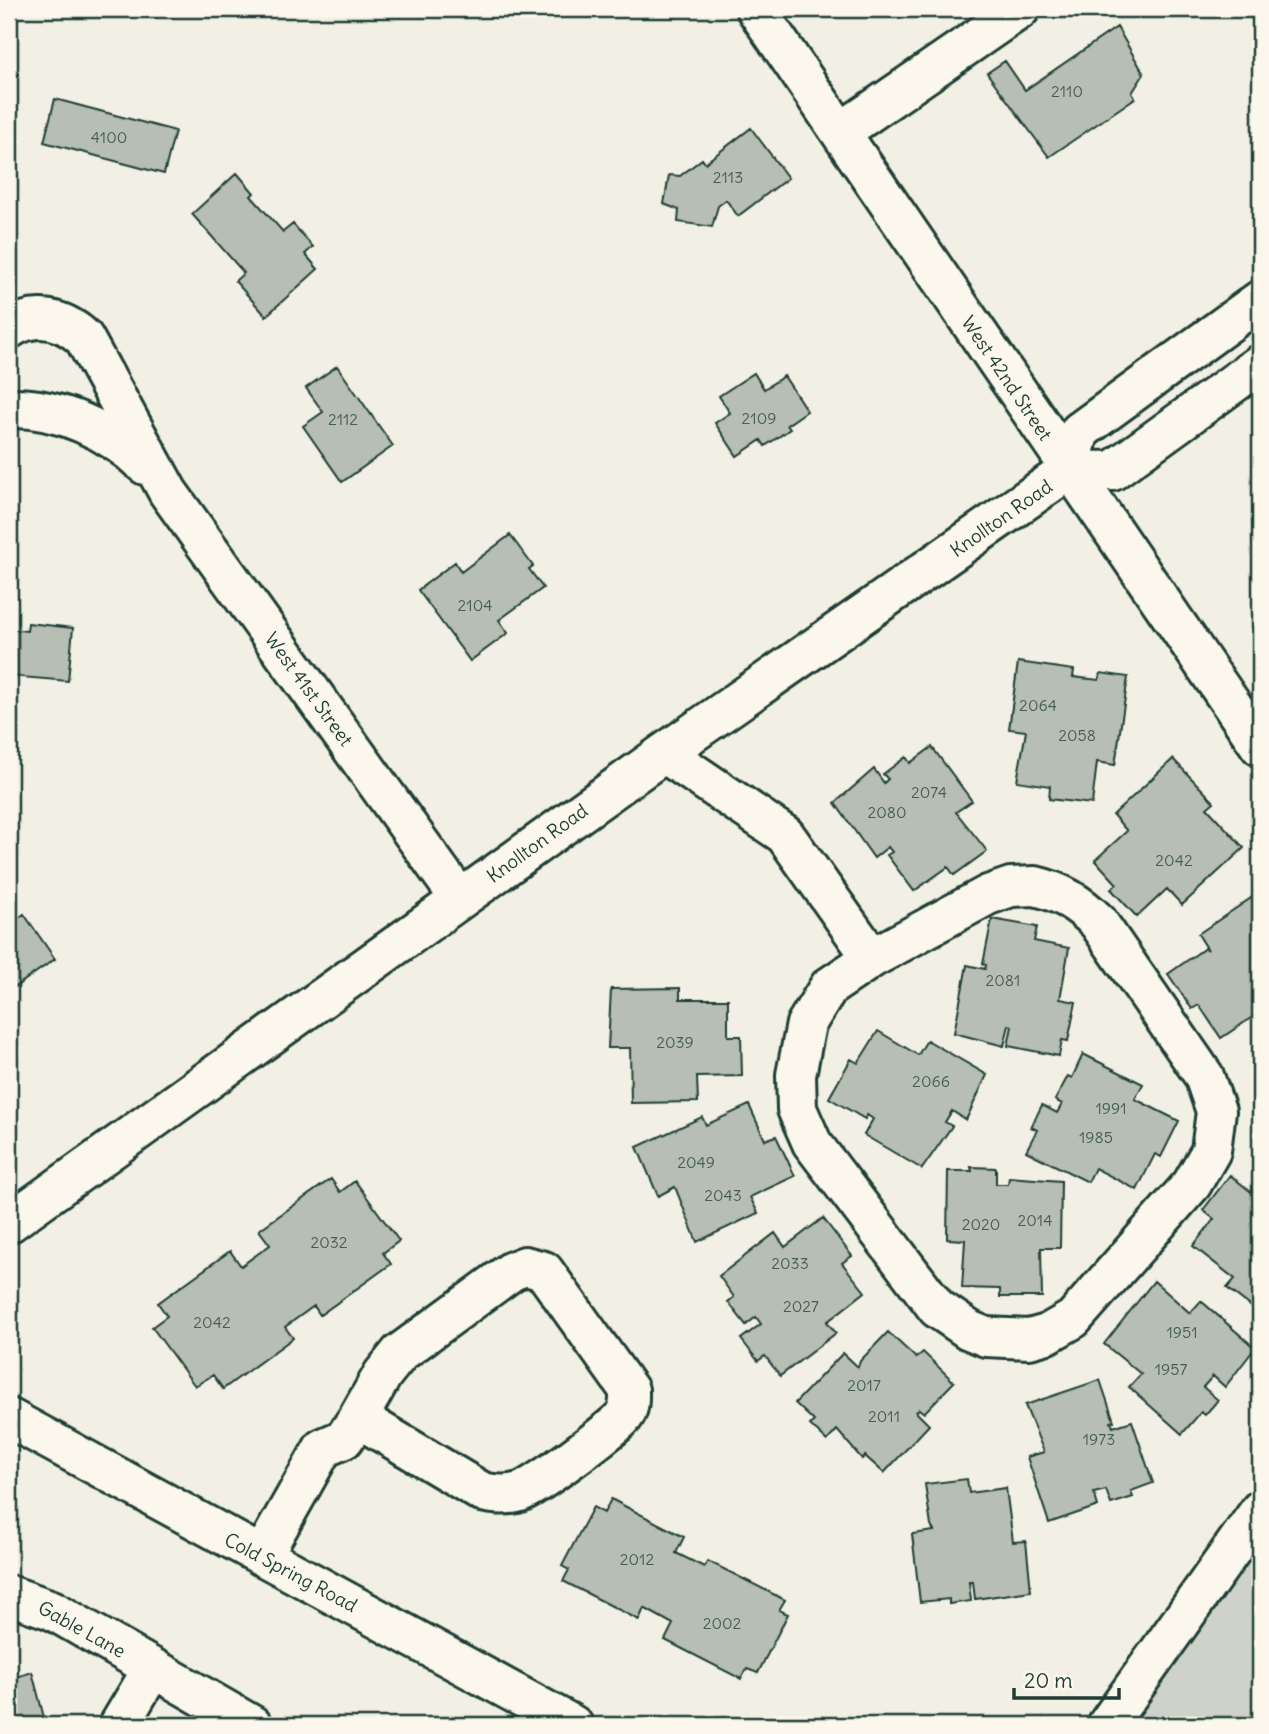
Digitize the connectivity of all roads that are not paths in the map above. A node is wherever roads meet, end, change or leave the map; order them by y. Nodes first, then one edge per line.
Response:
1 (756, 9) edge
2 (1020, 9) edge
3 (841, 132) junction
4 (1260, 300) edge
5 (9, 329) edge
6 (1260, 364) edge
7 (9, 408) edge
8 (1069, 470) junction
9 (162, 479) junction
10 (1260, 746) edge
11 (664, 752) junction
12 (460, 899) junction
13 (872, 958) junction
14 (9, 1223) edge
15 (9, 1418) edge
16 (351, 1429) junction
17 (1260, 1510) edge
18 (273, 1562) junction
19 (9, 1595) edge
20 (152, 1668) junction
21 (120, 1725) edge
22 (252, 1725) edge
23 (573, 1725) edge
24 (1107, 1725) edge

1 - 3 street, West 42nd Street
2 - 3 street
3 - 8 street, West 42nd Street
4 - 8 street, Knollton Road
5 - 9 street, West 41st Street
6 - 8 street, Knollton Road
7 - 9 street, West 41st Street
8 - 10 street, West 42nd Street
8 - 11 street, Knollton Road
9 - 12 street, West 41st Street
11 - 12 street, Knollton Road
11 - 13 street
12 - 14 street, Knollton Road
13 - 13 street
15 - 18 street, Cold Spring Road
16 - 16 street
16 - 18 street
17 - 24 street
18 - 23 street, Cold Spring Road
19 - 20 street, Gable Lane
20 - 21 street
20 - 22 street, Gable Lane

